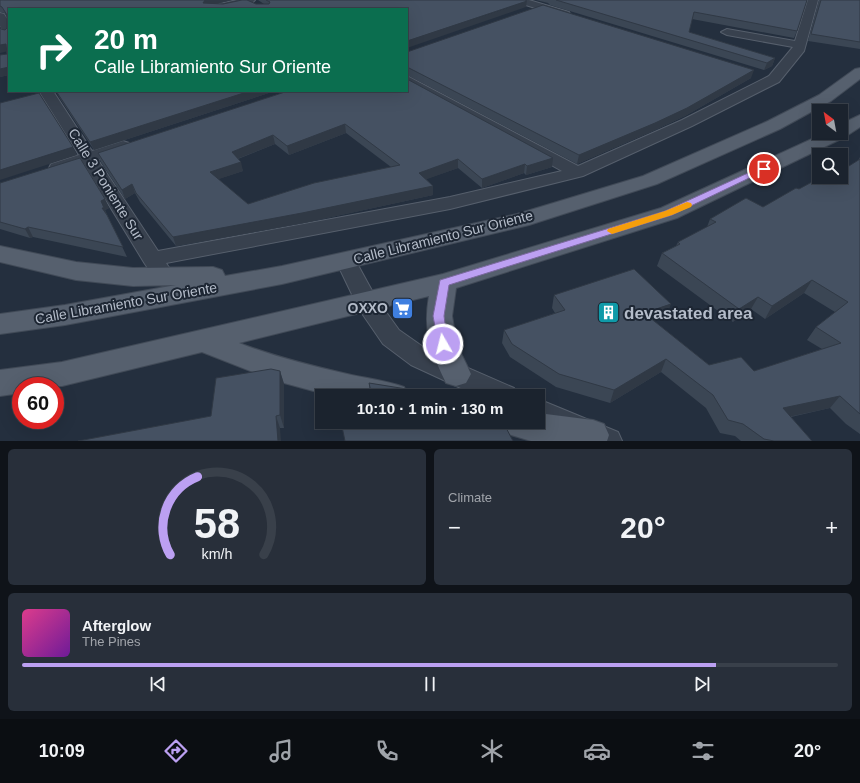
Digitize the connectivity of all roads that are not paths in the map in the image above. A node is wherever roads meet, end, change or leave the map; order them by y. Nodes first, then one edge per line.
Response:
1 (249, 0) edge
2 (519, 0) edge
3 (554, 0) edge
4 (813, 0) edge
5 (260, 6) edge
6 (542, 7) junction
7 (215, 8) edge
8 (527, 12) edge
9 (0, 16) edge
10 (579, 19) edge
11 (8, 30) edge
12 (727, 32) dead end
13 (800, 45) junction
14 (860, 72) edge
15 (408, 81) edge
16 (47, 92) edge
17 (860, 120) edge
18 (848, 127) edge
19 (823, 140) edge
20 (134, 143) edge
21 (89, 157) junction
22 (45, 172) edge
23 (577, 172) junction
24 (0, 254) edge
25 (346, 261) junction
26 (159, 268) junction
27 (282, 275) junction
28 (444, 283) junction
29 (367, 302) junction
30 (0, 324) edge
31 (204, 341) junction
32 (456, 374) junction
33 (0, 384) edge
34 (358, 389) edge
35 (489, 389) edge
36 (545, 414) edge
37 (545, 429) edge
38 (600, 438) edge

1 - 5 street
1 - 7 street
2 - 6 street
3 - 6 street
4 - 13 street
6 - 8 street
6 - 10 street
9 - 11 street
12 - 13 street
13 - 23 street
14 - 25 main road, Calle Libramiento Sur Oriente
15 - 23 street
16 - 21 street, Calle 3 Poniente Sur
17 - 18 main road
19 - 28 main road
20 - 21 street
21 - 22 street
21 - 26 street, Calle 3 Poniente Sur
23 - 26 street
24 - 26 main road
25 - 27 main road, Calle Libramiento Sur Oriente
25 - 29 street
26 - 27 main road
27 - 30 main road, Calle Libramiento Sur Oriente
28 - 29 main road
28 - 32 main road
29 - 31 main road
29 - 32 street
31 - 33 main road
31 - 34 main road
32 - 35 street
36 - 38 street
37 - 38 main road

